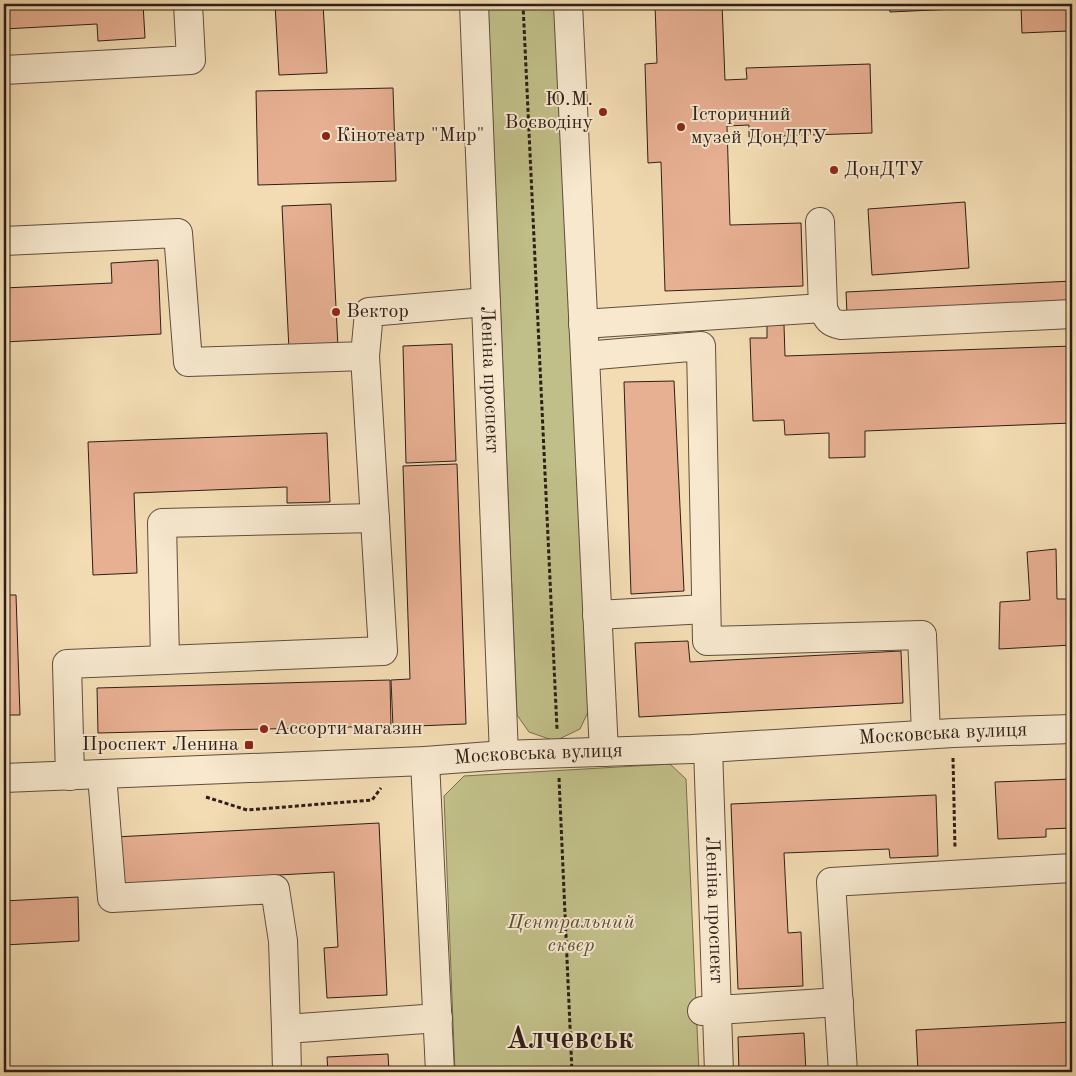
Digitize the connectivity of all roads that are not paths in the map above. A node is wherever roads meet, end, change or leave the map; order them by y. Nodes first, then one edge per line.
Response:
1 (188, 4) edge
2 (474, 4) edge
3 (568, 4) edge
4 (4, 70) edge
5 (820, 222) dead end
6 (4, 241) edge
7 (486, 302) junction
8 (823, 308) junction
9 (1072, 314) edge
10 (583, 324) junction
11 (365, 356) junction
12 (585, 356) junction
13 (375, 518) junction
14 (706, 609) junction
15 (597, 615) junction
16 (166, 660) junction
17 (1072, 729) edge
18 (926, 734) junction
19 (708, 748) junction
20 (604, 752) junction
21 (504, 756) junction
22 (426, 760) junction
23 (102, 775) junction
24 (70, 776) junction
25 (4, 778) edge
26 (1072, 868) edge
27 (839, 1002) junction
28 (709, 1010) junction
29 (438, 1018) junction
30 (286, 1029) junction
31 (287, 1072) edge
32 (440, 1072) edge
33 (719, 1072) edge
34 (843, 1072) edge

1 - 4 street
2 - 7 street, Леніна проспект
3 - 10 street
5 - 8 street
6 - 11 street
7 - 11 street
7 - 21 street, Леніна проспект
8 - 9 street
8 - 10 street
10 - 12 street
11 - 13 street
12 - 14 street
12 - 15 street
13 - 16 street
13 - 16 street
14 - 15 street
14 - 18 street
15 - 20 street
16 - 24 street
17 - 18 street, Московська вулиця
18 - 19 street, Московська вулиця
19 - 20 street, Московська вулиця
19 - 28 street, Леніна проспект
20 - 21 street, Московська вулиця
21 - 22 street, Московська вулиця
22 - 23 street, Московська вулиця
22 - 29 street
23 - 24 street, Московська вулиця
23 - 30 street
24 - 25 street, Московська вулиця
26 - 27 street
27 - 28 street
27 - 34 street
28 - 33 street, Леніна проспект
29 - 30 street
29 - 32 street
30 - 31 street

